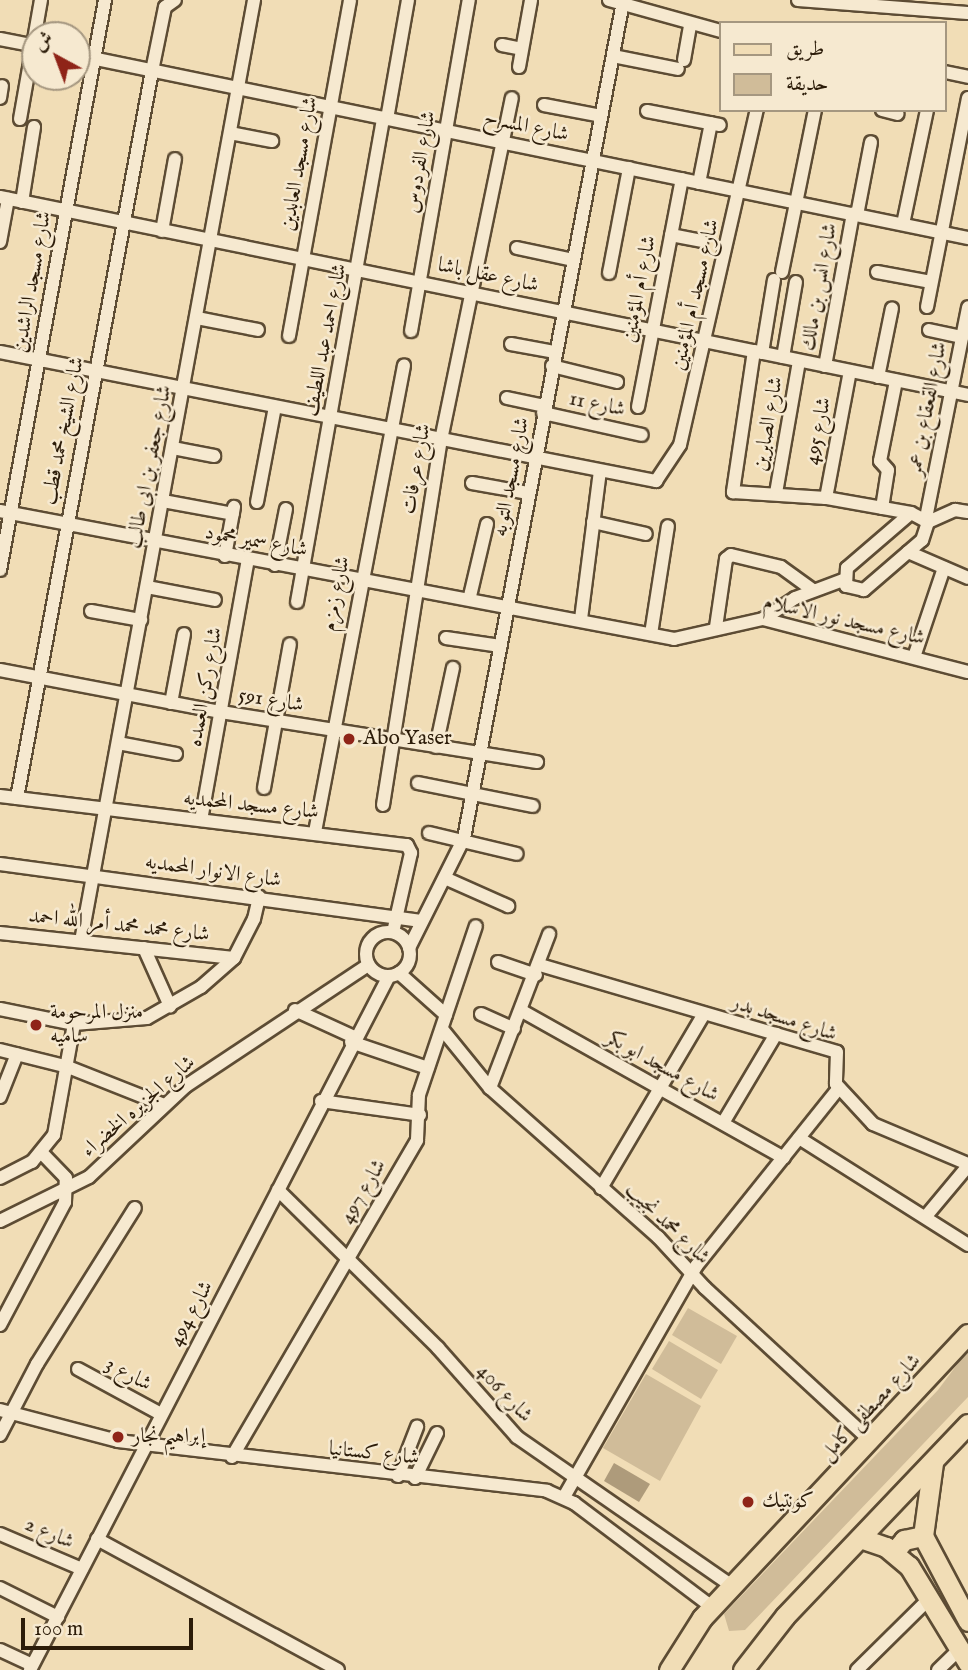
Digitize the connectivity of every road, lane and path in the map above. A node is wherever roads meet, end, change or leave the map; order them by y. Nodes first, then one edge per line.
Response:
1 (41, 0) edge
2 (105, 0) edge
3 (175, 0) edge
4 (254, 0) edge
5 (351, 0) edge
6 (408, 0) edge
7 (469, 0) edge
8 (531, 0) edge
9 (609, 0) edge
10 (662, 0) edge
11 (798, 0) edge
12 (623, 2) junction
13 (864, 3) edge
14 (968, 13) edge
15 (660, 14) junction
16 (38, 21) edge
17 (690, 25) junction
18 (720, 31) edge
19 (0, 39) edge
20 (21, 43) edge
21 (502, 45) dead end
22 (522, 48) junction
23 (613, 56) junction
24 (91, 57) edge
25 (94, 58) junction
26 (519, 67) dead end
27 (152, 71) junction
28 (947, 72) edge
29 (968, 76) edge
30 (238, 90) junction
31 (25, 91) edge
32 (512, 98) dead end
33 (968, 102) edge
34 (544, 105) dead end
35 (330, 108) junction
36 (647, 111) dead end
37 (757, 112) edge
38 (815, 112) edge
39 (890, 112) edge
40 (928, 112) edge
41 (898, 114) dead end
42 (601, 116) junction
43 (385, 118) junction
44 (20, 119) dead end
45 (34, 127) dead end
46 (446, 131) junction
47 (230, 133) junction
48 (272, 141) dead end
49 (503, 142) junction
50 (871, 142) dead end
51 (175, 159) dead end
52 (593, 161) junction
53 (629, 168) junction
54 (682, 179) junction
55 (699, 183) junction
56 (738, 190) junction
57 (4, 198) edge
58 (22, 202) junction
59 (796, 202) junction
60 (66, 211) junction
61 (855, 214) junction
62 (123, 223) junction
63 (903, 224) junction
64 (162, 230) junction
65 (941, 232) junction
66 (671, 234) junction
67 (968, 238) edge
68 (211, 240) junction
69 (701, 241) dead end
70 (0, 242) edge
71 (517, 248) dead end
72 (303, 258) junction
73 (573, 260) junction
74 (359, 269) junction
75 (877, 272) dead end
76 (609, 273) dead end
77 (419, 280) junction
78 (796, 282) dead end
79 (932, 282) junction
80 (470, 290) junction
81 (927, 307) dead end
82 (968, 307) edge
83 (892, 308) dead end
84 (563, 311) junction
85 (197, 318) junction
86 (258, 330) dead end
87 (651, 330) junction
88 (929, 330) dead end
89 (411, 331) dead end
90 (289, 336) dead end
91 (962, 337) junction
92 (707, 341) junction
93 (511, 344) dead end
94 (0, 352) edge
95 (555, 352) junction
96 (758, 352) junction
97 (783, 357) junction
98 (39, 360) junction
99 (799, 361) junction
100 (404, 365) dead end
101 (552, 366) junction
102 (825, 366) junction
103 (95, 371) junction
104 (850, 371) junction
105 (878, 377) junction
106 (896, 380) junction
107 (617, 382) dead end
108 (184, 389) junction
109 (952, 391) junction
110 (968, 395) edge
111 (507, 398) dead end
112 (275, 407) junction
113 (638, 407) dead end
114 (544, 410) junction
115 (331, 418) junction
116 (390, 429) junction
117 (642, 435) dead end
118 (442, 440) junction
119 (173, 448) junction
120 (214, 456) dead end
121 (534, 458) junction
122 (600, 471) junction
123 (472, 483) dead end
124 (528, 493) junction
125 (776, 493) junction
126 (826, 498) junction
127 (163, 501) junction
128 (257, 502) dead end
129 (882, 508) junction
130 (286, 509) dead end
131 (5, 512) edge
132 (968, 512) edge
133 (911, 513) junction
134 (927, 520) junction
135 (593, 523) junction
136 (486, 524) dead end
137 (66, 525) junction
138 (668, 526) dead end
139 (646, 534) dead end
140 (155, 543) junction
141 (908, 552) junction
142 (225, 556) junction
143 (248, 560) junction
144 (275, 565) junction
145 (944, 568) junction
146 (0, 570) edge
147 (302, 570) junction
148 (359, 578) junction
149 (968, 578) edge
150 (843, 580) junction
151 (416, 586) junction
152 (147, 587) junction
153 (813, 590) junction
154 (470, 596) junction
155 (215, 600) dead end
156 (297, 602) dead end
157 (507, 603) junction
158 (91, 611) dead end
159 (763, 619) junction
160 (141, 620) junction
161 (581, 620) junction
162 (716, 627) junction
163 (184, 634) dead end
164 (650, 634) junction
165 (446, 638) dead end
166 (290, 644) dead end
167 (500, 646) junction
168 (914, 657) junction
169 (453, 668) dead end
170 (0, 670) edge
171 (968, 672) edge
172 (39, 678) junction
173 (127, 695) junction
174 (171, 703) junction
175 (221, 712) junction
176 (276, 721) junction
177 (332, 730) junction
178 (392, 740) junction
179 (118, 743) junction
180 (436, 747) junction
181 (176, 754) dead end
182 (482, 754) junction
183 (537, 762) dead end
184 (418, 783) dead end
185 (264, 788) dead end
186 (474, 791) junction
187 (0, 796) edge
188 (17, 798) junction
189 (383, 805) dead end
190 (533, 806) dead end
191 (106, 809) junction
192 (201, 820) junction
193 (315, 832) junction
194 (429, 833) dead end
195 (464, 838) junction
196 (517, 855) dead end
197 (0, 864) edge
198 (94, 875) junction
199 (447, 879) junction
200 (259, 897) junction
201 (508, 906) dead end
202 (396, 917) junction
203 (421, 921) junction
204 (475, 926) dead end
205 (393, 932) junction
206 (0, 933) edge
207 (549, 934) dead end
208 (81, 941) junction
209 (144, 948) junction
210 (409, 948) junction
211 (234, 958) junction
212 (498, 962) dead end
213 (368, 965) junction
214 (538, 970) junction
215 (394, 975) junction
216 (170, 1006) junction
217 (0, 1009) edge
218 (295, 1010) junction
219 (522, 1011) junction
220 (481, 1014) dead end
221 (704, 1014) junction
222 (446, 1015) junction
223 (74, 1024) junction
224 (442, 1029) junction
225 (514, 1029) junction
226 (776, 1034) junction
227 (353, 1039) junction
228 (0, 1050) edge
229 (17, 1054) junction
230 (68, 1067) junction
231 (428, 1068) junction
232 (490, 1088) junction
233 (660, 1088) junction
234 (839, 1088) junction
235 (0, 1097) edge
236 (321, 1101) junction
237 (163, 1105) junction
238 (419, 1115) junction
239 (723, 1124) junction
240 (799, 1139) junction
241 (43, 1154) junction
242 (784, 1158) junction
243 (968, 1165) edge
244 (0, 1178) edge
245 (601, 1188) junction
246 (68, 1189) junction
247 (278, 1190) junction
248 (135, 1208) dead end
249 (928, 1215) junction
250 (0, 1221) edge
251 (968, 1245) edge
252 (347, 1260) junction
253 (692, 1273) junction
254 (0, 1325) edge
255 (968, 1334) edge
256 (78, 1370) dead end
257 (5, 1413) edge
258 (161, 1414) junction
259 (968, 1424) edge
260 (418, 1427) dead end
261 (437, 1433) dead end
262 (0, 1435) edge
263 (872, 1442) junction
264 (145, 1444) junction
265 (232, 1457) junction
266 (934, 1460) junction
267 (398, 1476) junction
268 (415, 1478) junction
269 (575, 1479) junction
270 (564, 1497) junction
271 (0, 1534) edge
272 (923, 1536) junction
273 (860, 1538) junction
274 (97, 1539) junction
275 (894, 1552) junction
276 (82, 1569) junction
277 (734, 1587) junction
278 (0, 1588) edge
279 (929, 1599) junction
280 (712, 1607) junction
281 (58, 1617) junction
282 (968, 1620) edge
283 (0, 1650) edge
284 (964, 1656) edge
285 (316, 1665) edge
286 (31, 1668) edge
287 (338, 1670) edge
288 (669, 1670) edge
289 (743, 1670) edge
290 (857, 1670) edge
291 (938, 1670) edge

1 - 16 street
2 - 25 street, شارع مسجد الراشدين
3 - 27 street, شارع الشيخ محمد قطب
4 - 30 street, شارع جعفر بن ابى طالب
5 - 35 street, شارع مسجد العابدين
6 - 43 street, شارع احمد عبد اللطيف
7 - 46 street, شارع الفردوس
8 - 22 street
9 - 12 street
10 - 15 street
11 - 13 street
12 - 15 street
12 - 23 street, شارع مسجد التوبه
13 - 14 street
15 - 17 street
17 - 18 street
17 - 23 street
19 - 20 street
21 - 22 street
22 - 26 street
23 - 42 street, شارع مسجد التوبه
24 - 25 street, شارع المسرح
25 - 27 street, شارع المسرح
25 - 60 street, شارع مسجد الراشدين
27 - 30 street, شارع المسرح
27 - 62 street, شارع الشيخ محمد قطب
28 - 29 street
30 - 35 street, شارع المسرح
30 - 47 street, شارع جعفر بن ابى طالب
31 - 44 street
32 - 49 street, شارع عرفات
33 - 65 street
34 - 42 street
35 - 43 street, شارع المسرح
35 - 72 street, شارع مسجد العابدين
36 - 55 street
37 - 56 street, شارع مسجد أم المؤمنين
38 - 59 street
39 - 41 street
40 - 63 street
42 - 52 street, شارع مسجد التوبه
43 - 46 street, شارع المسرح
43 - 74 street, شارع احمد عبد اللطيف
45 - 58 street
46 - 49 street, شارع المسرح
46 - 77 street, شارع الفردوس
47 - 48 street
47 - 68 street, شارع جعفر بن ابى طالب
49 - 52 street, شارع المسرح
49 - 80 street, شارع عرفات
50 - 61 street, شارع انس بن مالك
51 - 64 street
52 - 53 street, شارع المسرح
52 - 73 street, شارع مسجد التوبه
53 - 54 street, شارع المسرح
53 - 76 street
54 - 55 street, شارع المسرح
54 - 66 street, شارع أم المؤمنين
55 - 56 street, شارع المسرح
56 - 59 street, شارع المسرح
56 - 92 street, شارع مسجد أم المؤمنين
57 - 58 street, شارع عقل باشا
57 - 70 street
58 - 60 street, شارع عقل باشا
59 - 61 street, شارع المسرح
59 - 96 street
60 - 62 street, شارع عقل باشا
60 - 98 street, شارع مسجد الراشدين
61 - 63 street, شارع المسرح
61 - 102 street, شارع انس بن مالك
62 - 64 street, شارع عقل باشا
62 - 103 street, شارع الشيخ محمد قطب
63 - 65 street, شارع المسرح
64 - 68 street, شارع عقل باشا
65 - 67 street, شارع المسرح
65 - 79 street
66 - 69 street
66 - 87 street, شارع أم المؤمنين
68 - 72 street, شارع عقل باشا
68 - 85 street, شارع جعفر بن ابى طالب
71 - 73 street
72 - 74 street, شارع عقل باشا
72 - 90 street, شارع مسجد العابدين
73 - 84 street, شارع مسجد التوبه
74 - 77 street, شارع عقل باشا
74 - 115 street, شارع احمد عبد اللطيف
75 - 79 street
77 - 80 street, شارع عقل باشا
77 - 89 street, شارع الفردوس
78 - 97 street
79 - 81 street
80 - 84 street, شارع عقل باشا
80 - 118 street, شارع عرفات
82 - 91 street, شارع القعقاع بن عمر
83 - 105 street
84 - 87 street, شارع عقل باشا
84 - 95 street, شارع مسجد التوبه
85 - 86 street
85 - 108 street, شارع جعفر بن ابى طالب
87 - 92 street, شارع عقل باشا
87 - 113 street, شارع أم المؤمنين
88 - 91 street
91 - 109 street, شارع القعقاع بن عمر
92 - 96 street, شارع عقل باشا
92 - 122 street, شارع مسجد أم المؤمنين
93 - 95 street
94 - 98 street
95 - 101 street, شارع مسجد التوبه
96 - 97 street, شارع عقل باشا
96 - 125 street
97 - 99 street, شارع عقل باشا
98 - 103 street
98 - 131 street, شارع مسجد الراشدين
99 - 102 street, شارع عقل باشا
99 - 125 street, شارع الصابرين
100 - 116 street, شارع زمزم
101 - 107 street
101 - 114 street, شارع مسجد التوبه
102 - 104 street, شارع عقل باشا
103 - 108 street
103 - 137 street, شارع الشيخ محمد قطب
104 - 105 street, شارع عقل باشا
104 - 126 street, شارع 495
105 - 106 street, شارع عقل باشا
106 - 109 street, شارع عقل باشا
106 - 129 street
108 - 112 street
108 - 119 street, شارع جعفر بن ابى طالب
109 - 110 street, شارع عقل باشا
109 - 134 street, شارع القعقاع بن عمر
111 - 114 street, شارع 11
112 - 115 street
112 - 128 street
114 - 117 street, شارع 11
114 - 121 street, شارع مسجد التوبه
115 - 116 street
115 - 147 street, شارع احمد عبد اللطيف
116 - 118 street
116 - 148 street, شارع زمزم
118 - 121 street
118 - 151 street, شارع عرفات
119 - 120 street
119 - 127 street, شارع جعفر بن ابى طالب
121 - 122 street
121 - 124 street, شارع مسجد التوبه
122 - 135 street
123 - 124 street
124 - 157 street, شارع مسجد التوبه
125 - 126 street
126 - 129 street
127 - 140 street, شارع جعفر بن ابى طالب
127 - 142 street
129 - 133 street
130 - 144 street
131 - 137 street, شارع سمير محمود
131 - 146 street, شارع مسجد الراشدين
132 - 134 street
133 - 134 street
133 - 150 street
134 - 141 street
135 - 139 street
135 - 161 street
136 - 154 street
137 - 140 street, شارع سمير محمود
137 - 172 street, شارع الشيخ محمد قطب
138 - 164 street
140 - 142 street, شارع سمير محمود
140 - 152 street, شارع جعفر بن ابى طالب
141 - 145 street
141 - 150 street
142 - 143 street, شارع سمير محمود
143 - 144 street, شارع سمير محمود
143 - 175 street, شارع ركن العمده
144 - 147 street, شارع سمير محمود
145 - 149 street
145 - 168 street
147 - 148 street, شارع سمير محمود
147 - 156 street, شارع احمد عبد اللطيف
148 - 151 street, شارع سمير محمود
148 - 177 street, شارع زمزم
150 - 153 street
151 - 154 street, شارع سمير محمود
151 - 178 street, شارع عرفات
152 - 155 street
152 - 160 street, شارع جعفر بن ابى طالب
153 - 159 street
153 - 162 street
154 - 157 street, شارع سمير محمود
157 - 161 street, شارع مسجد نور الاسلام
157 - 167 street, شارع مسجد التوبه
158 - 160 street
159 - 162 street, شارع مسجد نور الاسلام
159 - 168 street, شارع مسجد نور الاسلام
160 - 173 street, شارع جعفر بن ابى طالب
161 - 164 street, شارع مسجد نور الاسلام
162 - 164 street, شارع مسجد نور الاسلام
163 - 174 street
165 - 167 street
166 - 176 street
167 - 182 street, شارع مسجد التوبه
168 - 171 street, شارع مسجد نور الاسلام
169 - 180 street
170 - 172 street, شارع 591
172 - 173 street, شارع 591
172 - 188 street, شارع الشيخ محمد قطب
173 - 174 street, شارع 591
173 - 179 street, شارع جعفر بن ابى طالب
174 - 175 street, شارع 591
175 - 176 street, شارع 591
175 - 192 street, شارع ركن العمده
176 - 177 street, شارع 591
176 - 185 street
177 - 178 street, شارع 591
177 - 193 street, شارع زمزم
178 - 180 street, شارع 591
178 - 189 street, شارع عرفات
179 - 181 street
179 - 191 street, شارع جعفر بن ابى طالب
180 - 182 street, شارع 591
182 - 183 street, شارع 591
182 - 186 street, شارع مسجد التوبه
184 - 186 street
186 - 190 street
186 - 195 street, شارع مسجد التوبه
187 - 188 street, شارع مسجد المحمديه
188 - 191 street, شارع مسجد المحمديه
191 - 192 street, شارع مسجد المحمديه
191 - 198 street, شارع جعفر بن ابى طالب
192 - 193 street, شارع مسجد المحمديه
193 - 202 street, شارع مسجد المحمديه
194 - 195 street
195 - 196 street
195 - 199 street, شارع مسجد التوبه
197 - 198 street, شارع الانوار المحمديه
198 - 200 street, شارع الانوار المحمديه
198 - 208 street, شارع جعفر بن ابى طالب
199 - 201 street
199 - 203 street, شارع مسجد التوبه
200 - 202 street, شارع الانوار المحمديه
200 - 211 street
202 - 203 street, شارع الانوار المحمديه
202 - 205 street, شارع مسجد المحمديه
203 - 210 street, شارع مسجد التوبه
204 - 222 street, شارع 497
205 - 210 street
205 - 213 street
206 - 208 street, شارع محمد محمد أمر الله احمد
207 - 214 street
208 - 209 street, شارع محمد محمد أمر الله احمد
209 - 211 street, شارع محمد محمد أمر الله احمد
209 - 216 street
210 - 215 street
211 - 216 street
212 - 214 street, شارع مسجد بدر
213 - 215 street
213 - 218 street, شارع الجزيره الخضراء
214 - 219 street
214 - 221 street, شارع مسجد بدر
215 - 222 street
215 - 227 street, شارع 494
216 - 223 street
217 - 223 street
218 - 227 street
218 - 237 street, شارع الجزيره الخضراء
219 - 225 street
219 - 233 street, شارع مسجد ابو بكر
220 - 225 street
221 - 226 street, شارع مسجد بدر
221 - 233 street
222 - 224 street, شارع 497
223 - 230 street
224 - 231 street, شارع 497
224 - 232 street, شارع محمد نجيب
225 - 232 street
226 - 234 street, شارع مسجد بدر
226 - 239 street
227 - 231 street
227 - 236 street, شارع 494
228 - 229 street
229 - 230 street
229 - 235 street
230 - 237 street
230 - 241 street
231 - 238 street, شارع 497
232 - 245 street, شارع محمد نجيب
233 - 239 street, شارع مسجد ابو بكر
233 - 245 street
234 - 240 street
234 - 243 street
236 - 238 street
236 - 247 street, شارع 494
237 - 246 street, شارع الجزيره الخضراء
238 - 252 street, شارع 497
239 - 242 street, شارع مسجد ابو بكر
240 - 242 street
240 - 249 street
241 - 244 street
241 - 246 street
242 - 253 street
243 - 249 street
245 - 253 street, شارع محمد نجيب
246 - 250 street, شارع الجزيره الخضراء
246 - 254 street
247 - 252 street, شارع 406
247 - 258 street, شارع 494
248 - 257 street
249 - 251 street
252 - 265 street, شارع 497
252 - 269 street, شارع 406
253 - 263 street, شارع محمد نجيب
253 - 269 street
255 - 263 main road, شارع مصطفى كامل
256 - 258 street, شارع 3
257 - 262 street
257 - 264 street, شارع كستانيا
258 - 264 street, شارع 494
259 - 266 main road
260 - 267 street
261 - 268 street
263 - 277 main road, شارع مصطفى كامل
264 - 265 street, شارع كستانيا
264 - 274 street, شارع 494
265 - 267 street, شارع كستانيا
266 - 272 main road
266 - 273 main road
267 - 268 street, شارع كستانيا
268 - 270 street, شارع كستانيا
269 - 270 street
269 - 277 street, شارع 406
270 - 280 street, شارع كستانيا
271 - 276 street, شارع 2
272 - 275 main road
272 - 282 main road
273 - 275 main road
273 - 289 main road
274 - 276 street, شارع 494
274 - 285 street
275 - 279 main road
276 - 281 street, شارع 494
277 - 280 main road, شارع مصطفى كامل
278 - 281 street
279 - 284 main road
279 - 290 street
280 - 288 main road, شارع مصطفى كامل
281 - 286 street, شارع 494
283 - 286 street
284 - 291 street
285 - 287 street

